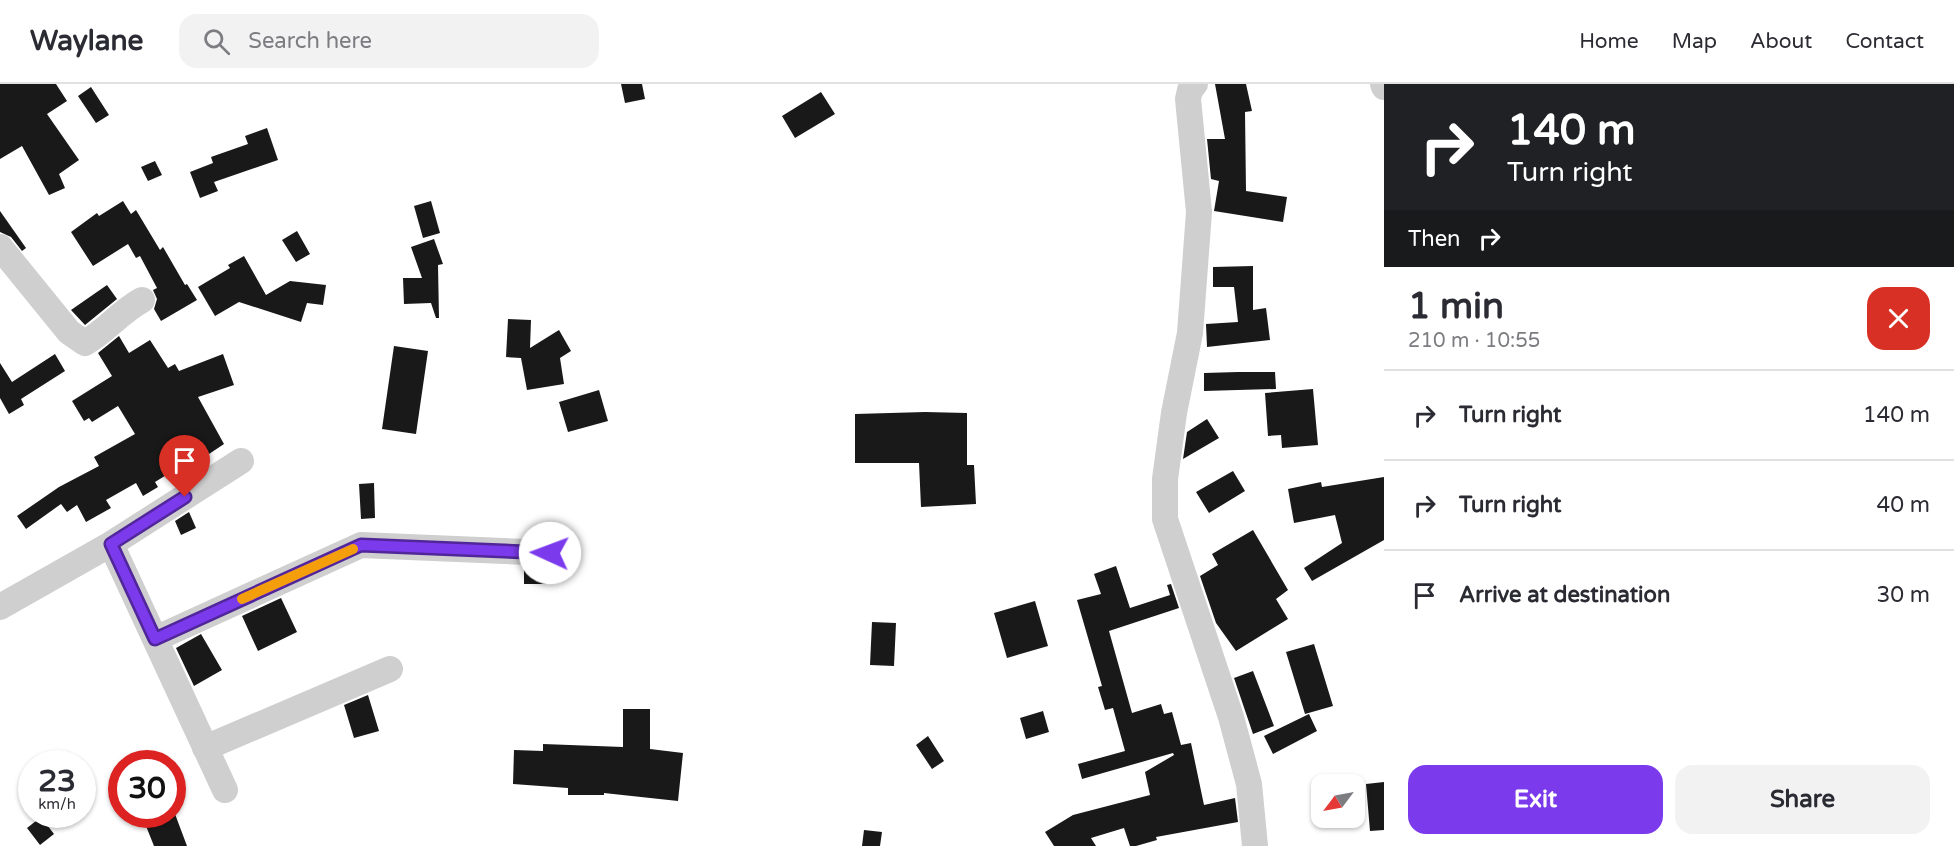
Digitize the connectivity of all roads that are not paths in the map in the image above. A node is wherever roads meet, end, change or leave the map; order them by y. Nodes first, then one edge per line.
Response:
1 (1195, 84) edge
2 (0, 247) edge
3 (142, 300) dead end
4 (241, 461) dead end
5 (111, 544) junction
6 (550, 553) dead end
7 (0, 607) edge
8 (155, 639) junction
9 (390, 669) dead end
10 (205, 748) junction
11 (225, 790) dead end
12 (1255, 846) edge

1 - 12 street
2 - 3 street
4 - 5 street
5 - 7 street
5 - 8 street
6 - 8 street
8 - 10 street
9 - 10 street
10 - 11 street

